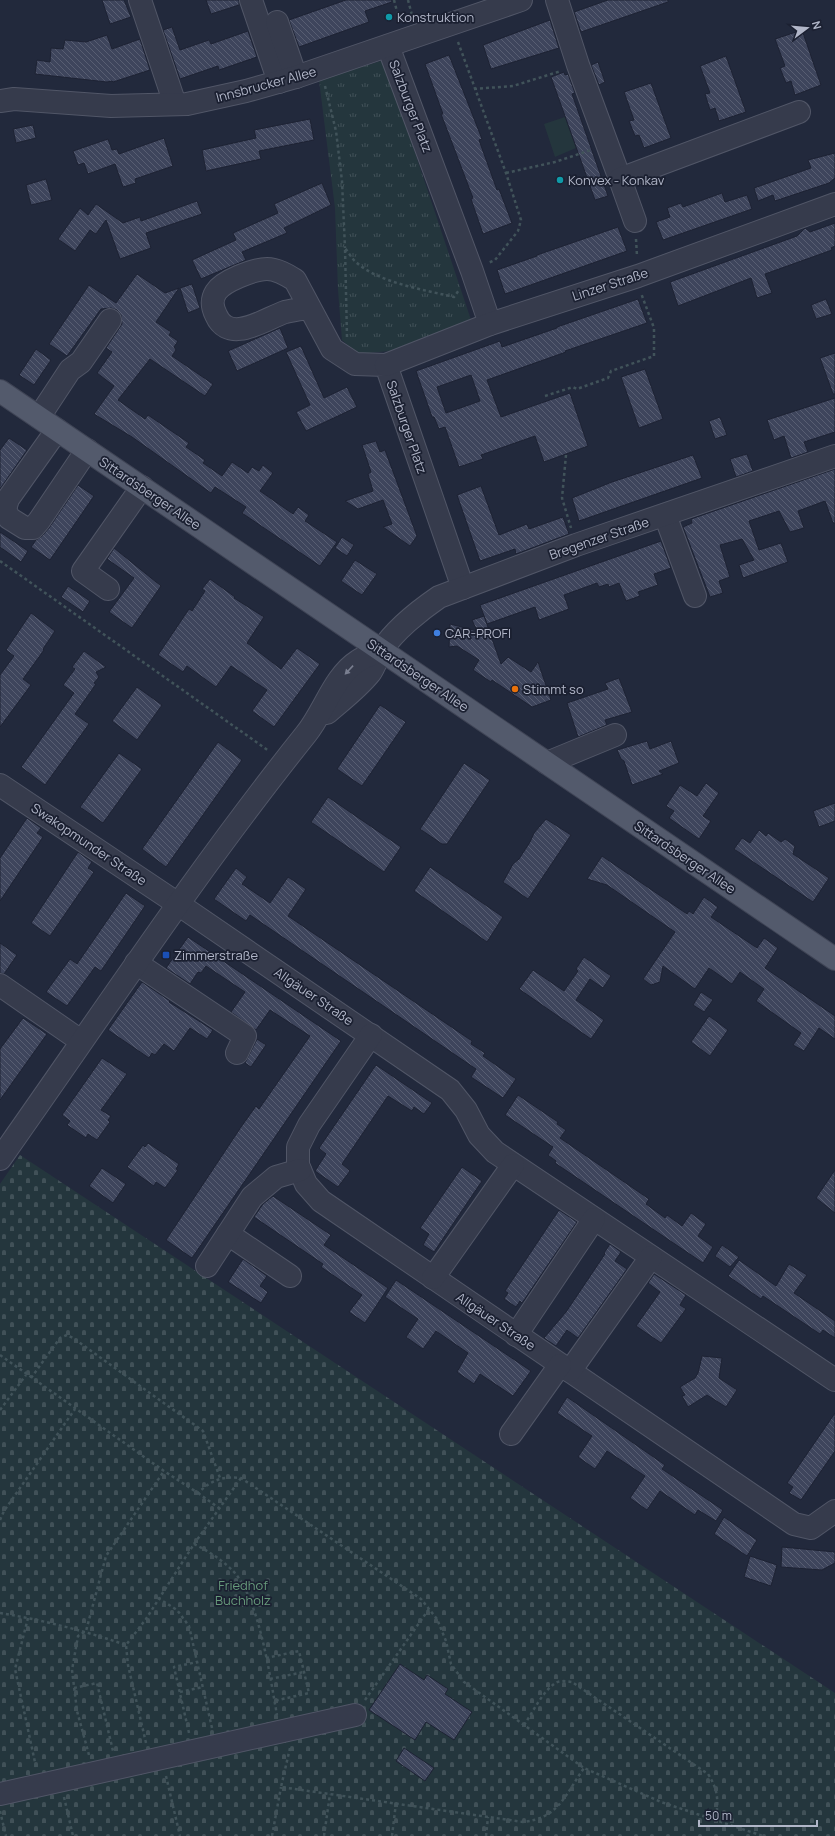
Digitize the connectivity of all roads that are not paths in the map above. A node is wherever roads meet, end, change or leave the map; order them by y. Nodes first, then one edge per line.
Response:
1 (140, 0) edge
2 (251, 0) edge
3 (521, 0) edge
4 (557, 0) edge
5 (277, 22) dead end
6 (388, 46) junction
7 (288, 80) junction
8 (0, 101) edge
9 (175, 104) junction
10 (799, 112) dead end
11 (620, 179) junction
12 (835, 204) edge
13 (635, 221) road end
14 (310, 308) dead end
15 (110, 320) dead end
16 (490, 324) junction
17 (386, 365) junction
18 (0, 391) edge
19 (39, 417) junction
20 (57, 430) junction
21 (87, 450) junction
22 (835, 456) edge
23 (142, 487) junction
24 (665, 514) junction
25 (463, 588) junction
26 (108, 589) dead end
27 (695, 596) dead end
28 (382, 650) junction
29 (615, 735) dead end
30 (547, 763) junction
31 (0, 785) edge
32 (178, 904) junction
33 (835, 959) edge
34 (136, 963) junction
35 (0, 985) edge
36 (371, 1035) junction
37 (81, 1041) junction
38 (237, 1053) dead end
39 (7, 1134) edge
40 (0, 1159) edge
41 (513, 1165) junction
42 (300, 1170) junction
43 (594, 1219) junction
44 (228, 1234) junction
45 (651, 1257) junction
46 (207, 1266) dead end
47 (290, 1276) dead end
48 (433, 1278) junction
49 (516, 1335) junction
50 (565, 1368) junction
51 (835, 1380) edge
52 (511, 1434) dead end
53 (835, 1511) edge
54 (355, 1715) road end
55 (0, 1794) edge

1 - 9 street
2 - 7 street
3 - 6 street, Innsbrucker Allee
4 - 11 street
5 - 7 street
6 - 7 street, Innsbrucker Allee
6 - 16 street, Salzburger Platz
7 - 9 street, Innsbrucker Allee
8 - 9 street, Innsbrucker Allee
10 - 11 street
11 - 13 street
12 - 16 street, Linzer Straße
14 - 17 street, Salzburger Platz
15 - 19 street
16 - 17 street, Linzer Straße
17 - 25 street, Salzburger Platz
18 - 19 main road, Sittardsberger Allee
19 - 20 main road, Sittardsberger Allee
20 - 21 main road, Sittardsberger Allee
20 - 21 street
21 - 23 main road, Sittardsberger Allee
22 - 24 street, Bregenzer Straße
23 - 26 street
23 - 28 main road, Sittardsberger Allee
24 - 25 street, Bregenzer Straße
24 - 27 street
25 - 28 street, Bregenzer Straße
28 - 30 main road, Sittardsberger Allee
28 - 32 street
29 - 30 street
30 - 33 main road, Sittardsberger Allee
31 - 32 street, Swakopmunder Straße
32 - 34 street
32 - 36 street, Allgäuer Straße
34 - 37 street
34 - 38 street
35 - 37 street
36 - 41 street, Allgäuer Straße
36 - 42 street, Allgäuer Straße
37 - 39 street
39 - 40 street
41 - 43 street, Allgäuer Straße
41 - 48 street
42 - 44 street
42 - 48 street, Allgäuer Straße
43 - 45 street, Allgäuer Straße
43 - 49 street
44 - 46 street
44 - 47 street
45 - 50 street
45 - 51 street, Allgäuer Straße
48 - 49 street, Allgäuer Straße
49 - 50 street, Allgäuer Straße
50 - 52 street
50 - 53 street, Allgäuer Straße
54 - 55 street

